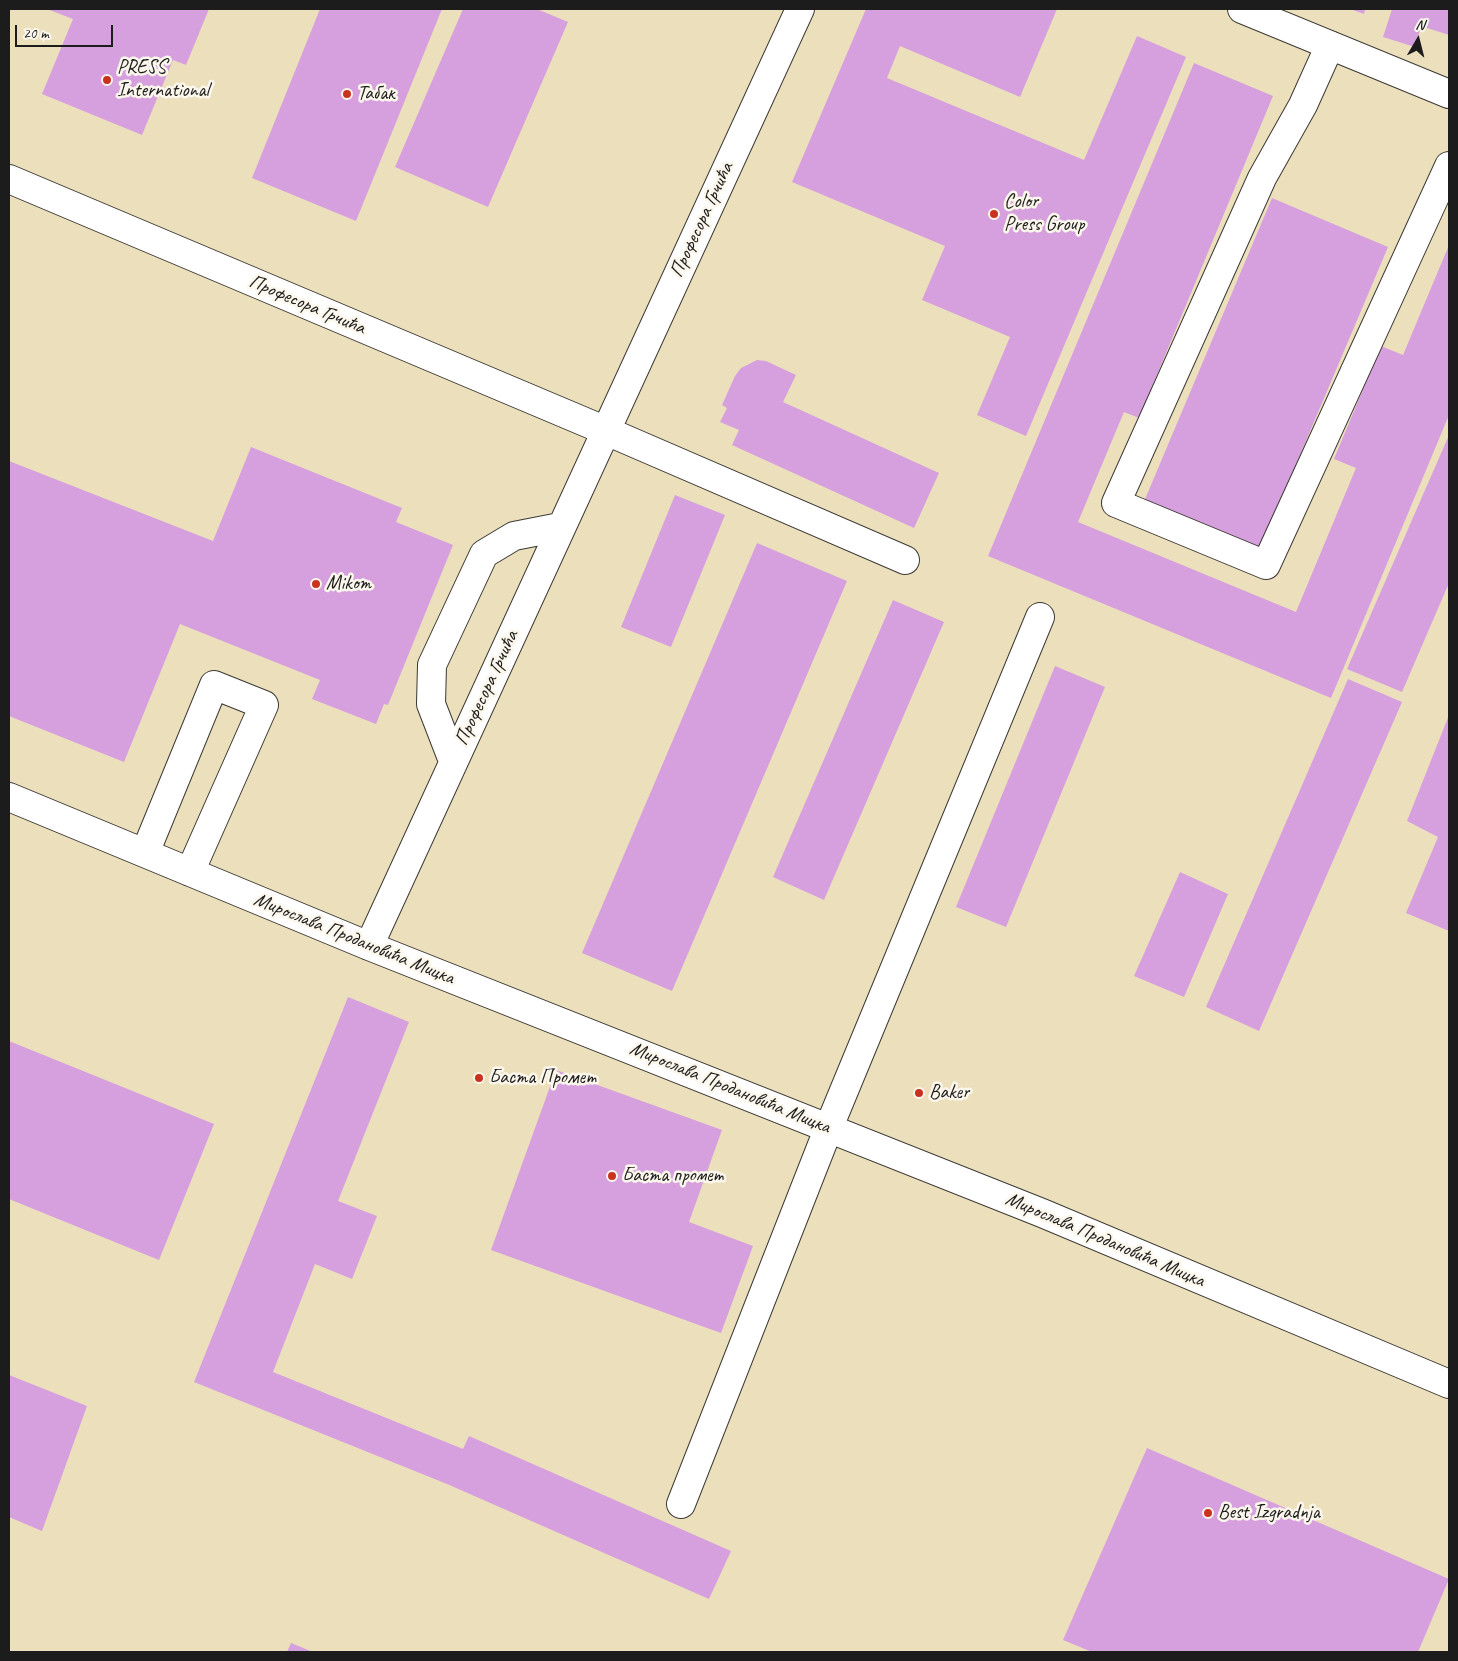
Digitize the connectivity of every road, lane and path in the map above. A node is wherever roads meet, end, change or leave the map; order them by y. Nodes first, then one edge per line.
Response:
1 (800, 9) edge
2 (1242, 9) edge
3 (1330, 45) junction
4 (1449, 94) edge
5 (1449, 166) edge
6 (9, 179) edge
7 (604, 430) junction
8 (560, 528) junction
9 (905, 560) dead end
10 (1040, 617) dead end
11 (453, 762) junction
12 (9, 797) edge
13 (145, 853) junction
14 (190, 872) junction
15 (369, 946) junction
16 (828, 1127) junction
17 (1449, 1384) edge
18 (680, 1504) dead end

1 - 7 street, Професора Грчића
2 - 3 street
3 - 4 street
3 - 5 street
6 - 7 street, Професора Грчића
7 - 8 street, Професора Грчића
7 - 9 street
8 - 11 street, Професора Грчића
8 - 11 street
10 - 16 street
11 - 15 street, Професора Грчића
12 - 13 street, Мирослава Продановића Мицка
13 - 14 street, Мирослава Продановића Мицка
13 - 14 street
14 - 15 street, Мирослава Продановића Мицка
15 - 16 street, Мирослава Продановића Мицка
16 - 17 street, Мирослава Продановића Мицка
16 - 18 street

